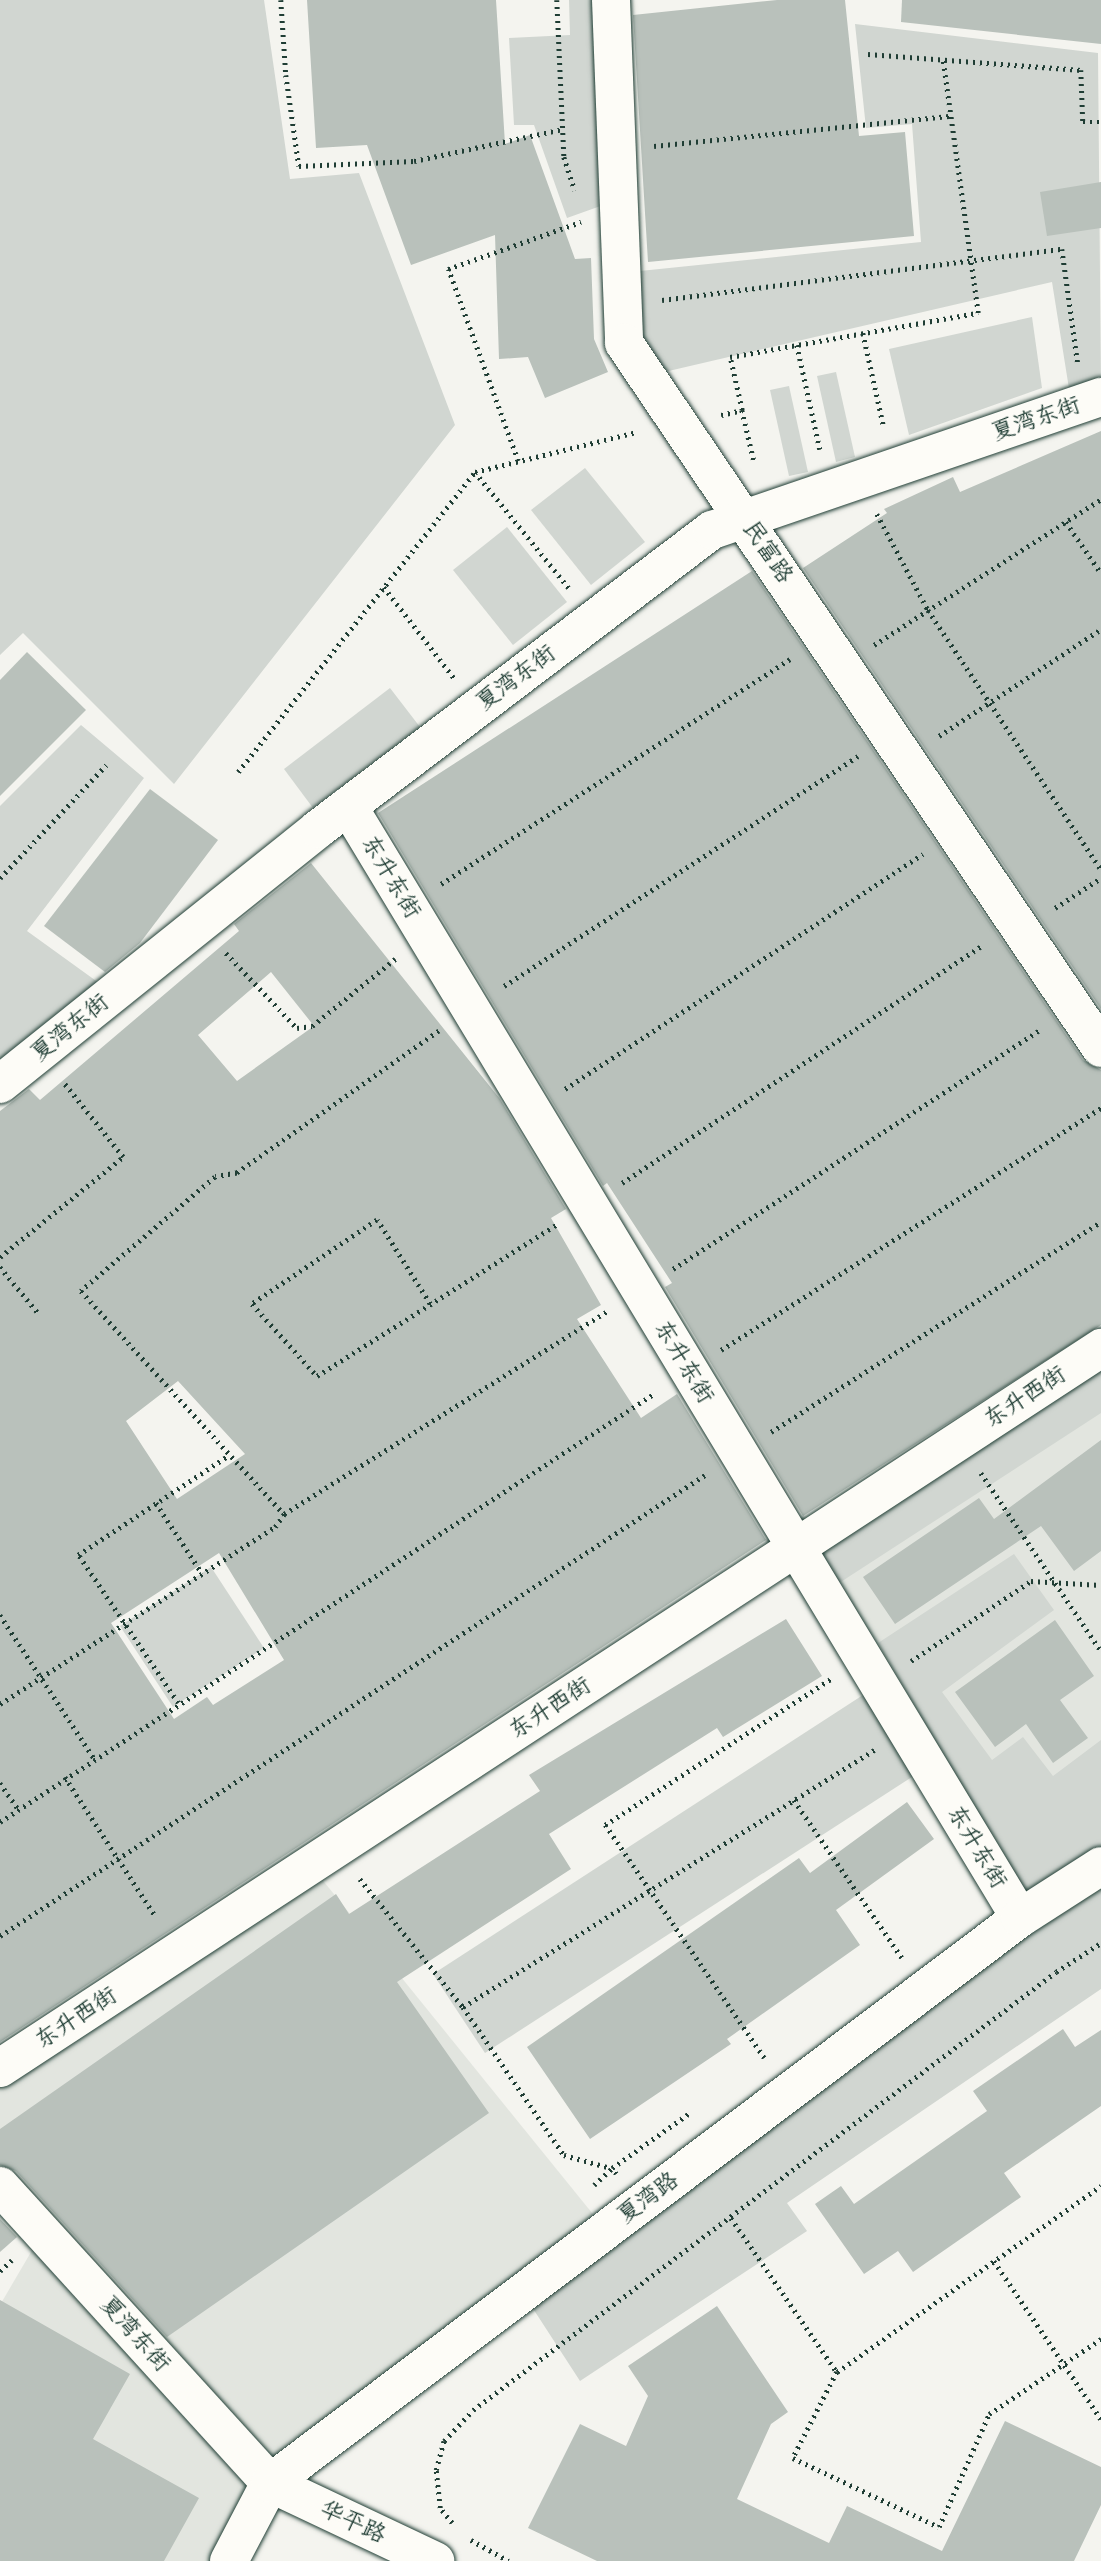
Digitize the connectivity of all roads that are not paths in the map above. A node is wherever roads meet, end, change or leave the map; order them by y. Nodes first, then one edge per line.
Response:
1 (611, 0) edge
2 (1092, 400) edge
3 (746, 518) junction
4 (348, 806) junction
5 (1101, 1048) edge
6 (0, 1084) edge
7 (1101, 1348) edge
8 (796, 1547) junction
9 (1101, 1866) edge
10 (1020, 1918) junction
11 (0, 2068) edge
12 (0, 2186) edge
13 (271, 2483) junction
14 (448, 2548) edge
15 (229, 2561) edge

1 - 3 street, 民富路
2 - 3 street, 夏湾东街
3 - 4 street, 夏湾东街
3 - 5 street, 民富路
4 - 6 street, 夏湾东街
4 - 8 street, 东升东街
7 - 8 street, 东升西街
8 - 10 street, 东升东街
8 - 11 street, 东升西街
9 - 10 street, 夏湾路
10 - 13 street, 夏湾路
12 - 13 street, 夏湾东街
13 - 14 street, 华平路
13 - 15 street, 夏湾路

